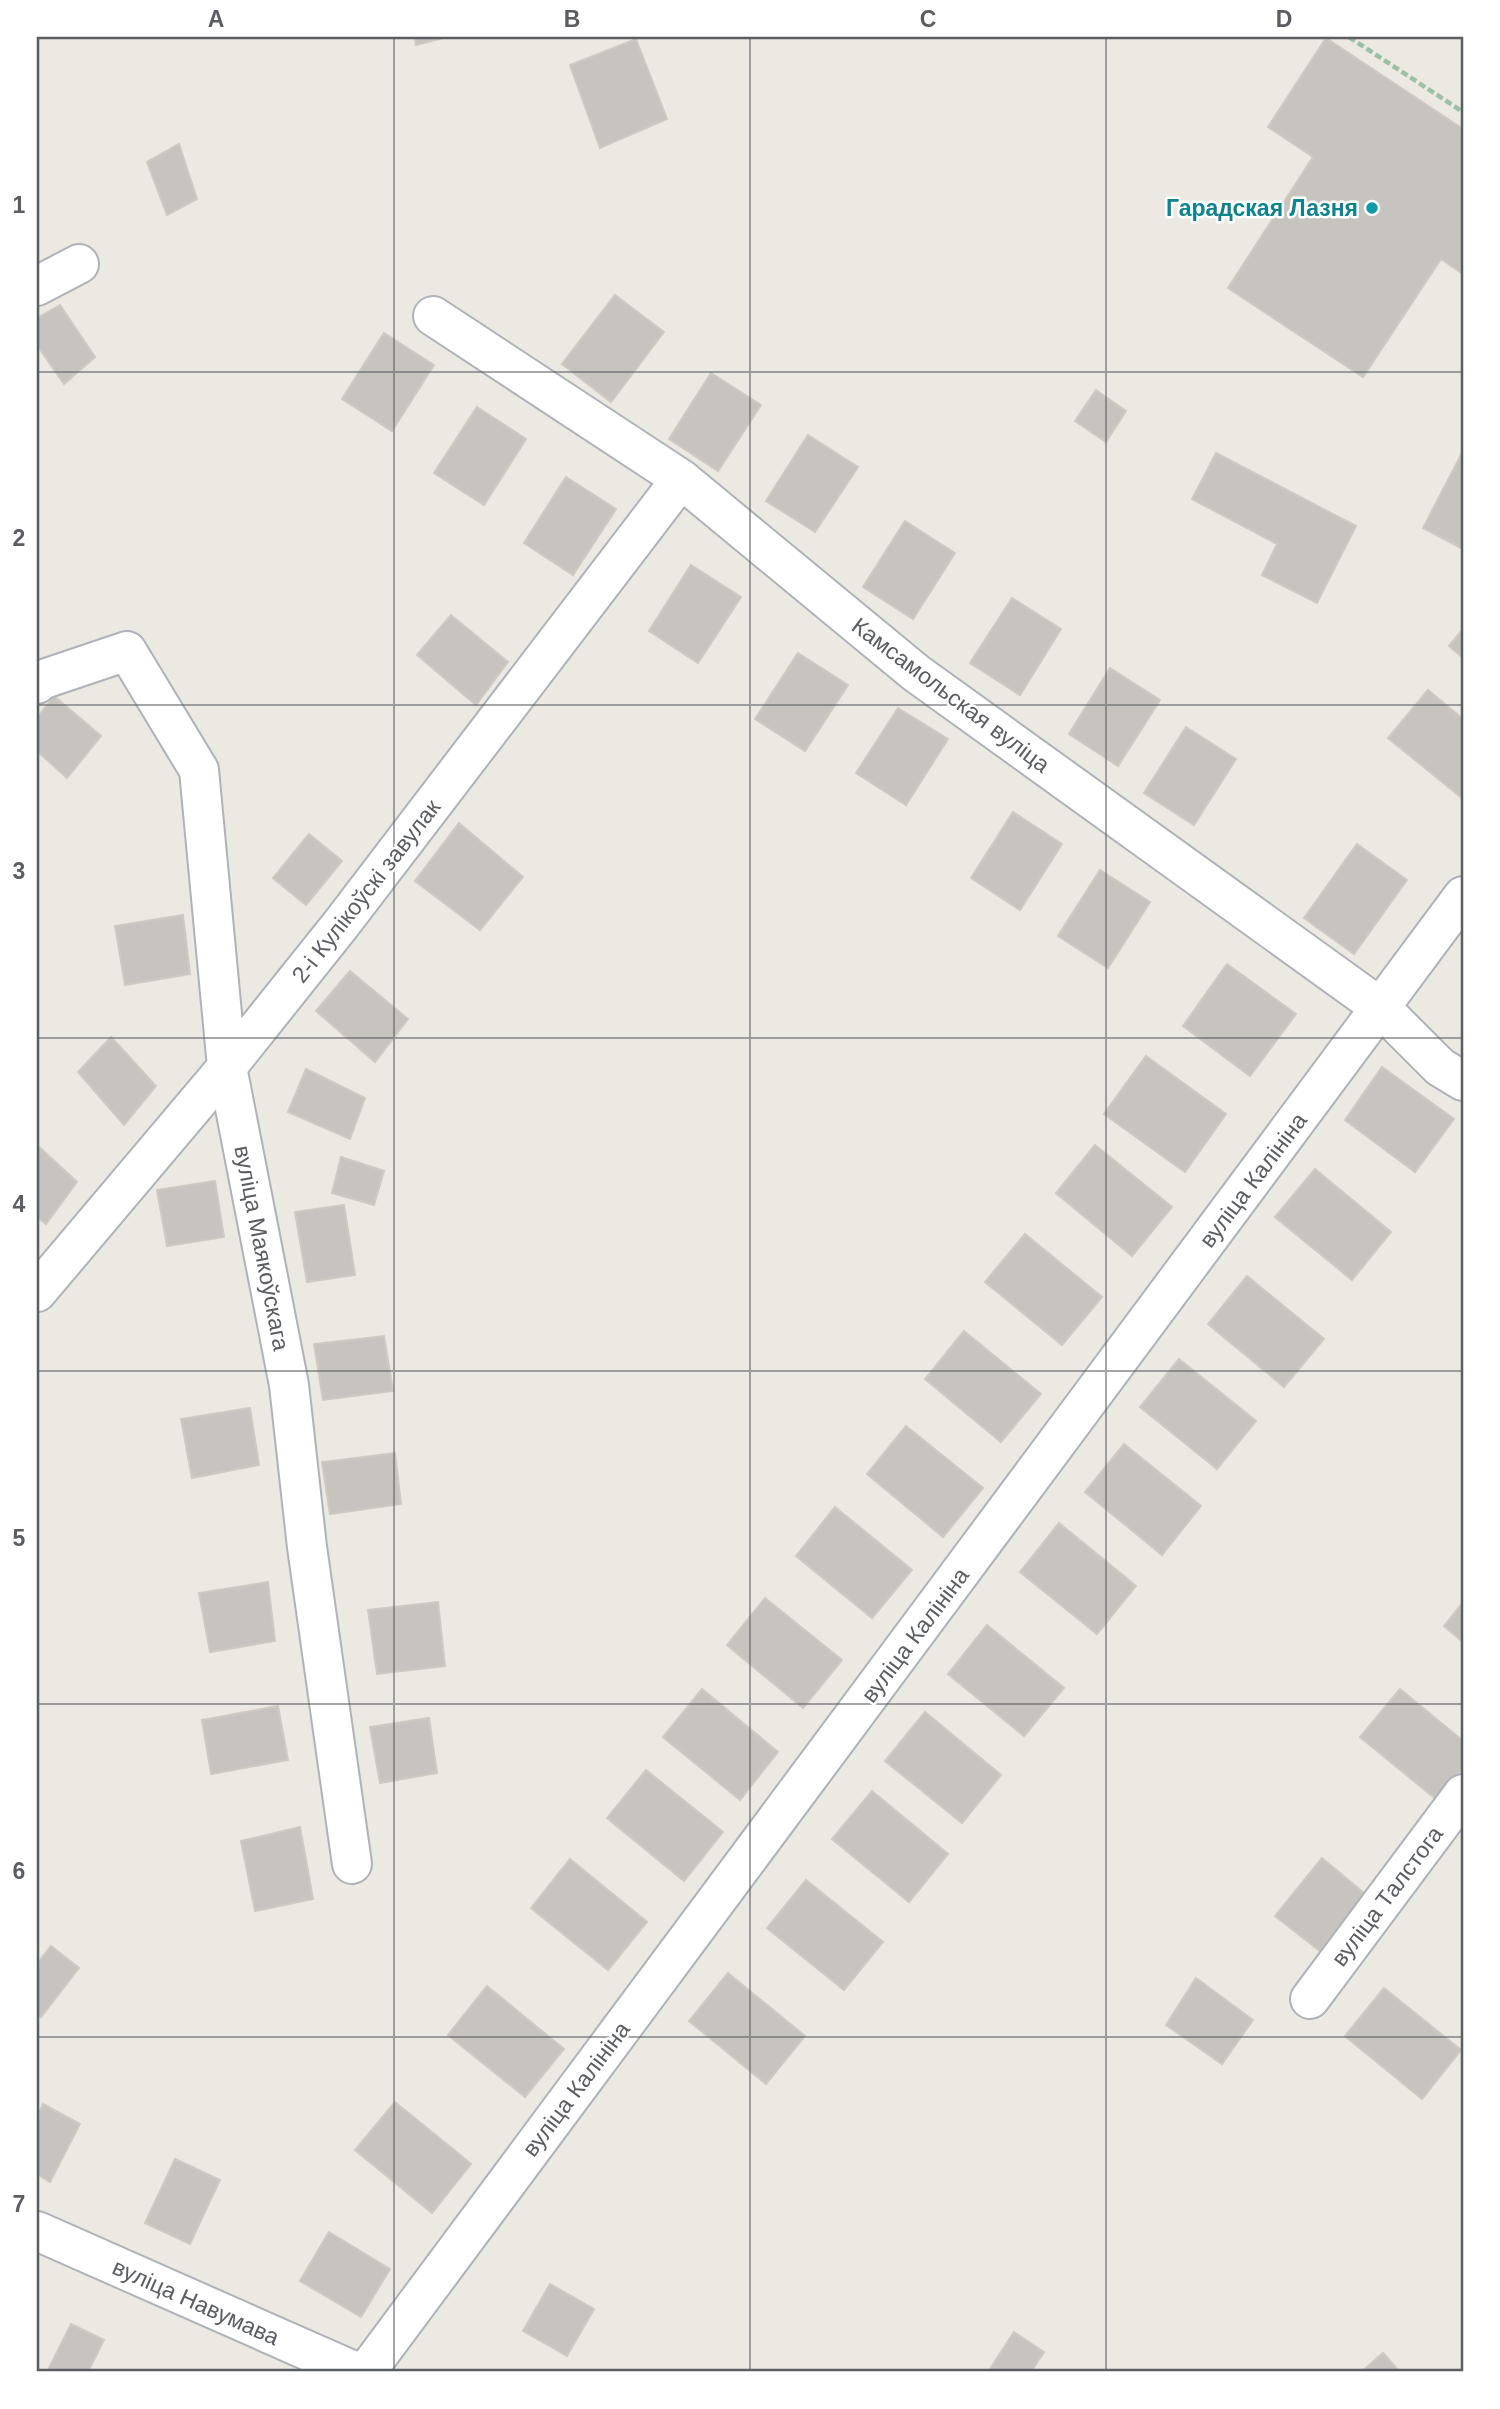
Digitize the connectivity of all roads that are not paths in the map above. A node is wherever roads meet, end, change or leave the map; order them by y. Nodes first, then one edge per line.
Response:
1 (79, 264) dead end
2 (37, 286) edge
3 (433, 316) dead end
4 (681, 479) junction
5 (37, 684) edge
6 (1463, 896) edge
7 (1381, 1008) junction
8 (228, 1067) junction
9 (1463, 1081) edge
10 (37, 1292) edge
11 (1463, 1794) edge
12 (352, 1864) dead end
13 (1310, 1999) dead end
14 (37, 2231) edge
15 (356, 2372) edge
16 (366, 2372) edge

1 - 2 street
3 - 4 street, Камсамольская вуліца
4 - 7 street, Камсамольская вуліца
4 - 8 street, 2-і Кулікоўскі завулак
5 - 8 street, вуліца Маякоўскага
6 - 7 street, вуліца Калініна
7 - 9 street, Камсамольская вуліца
7 - 16 street, вуліца Калініна
8 - 10 street, 2-і Кулікоўскі завулак
8 - 12 street, вуліца Маякоўскага
11 - 13 street, вуліца Талстога
14 - 15 street, вуліца Навумава

